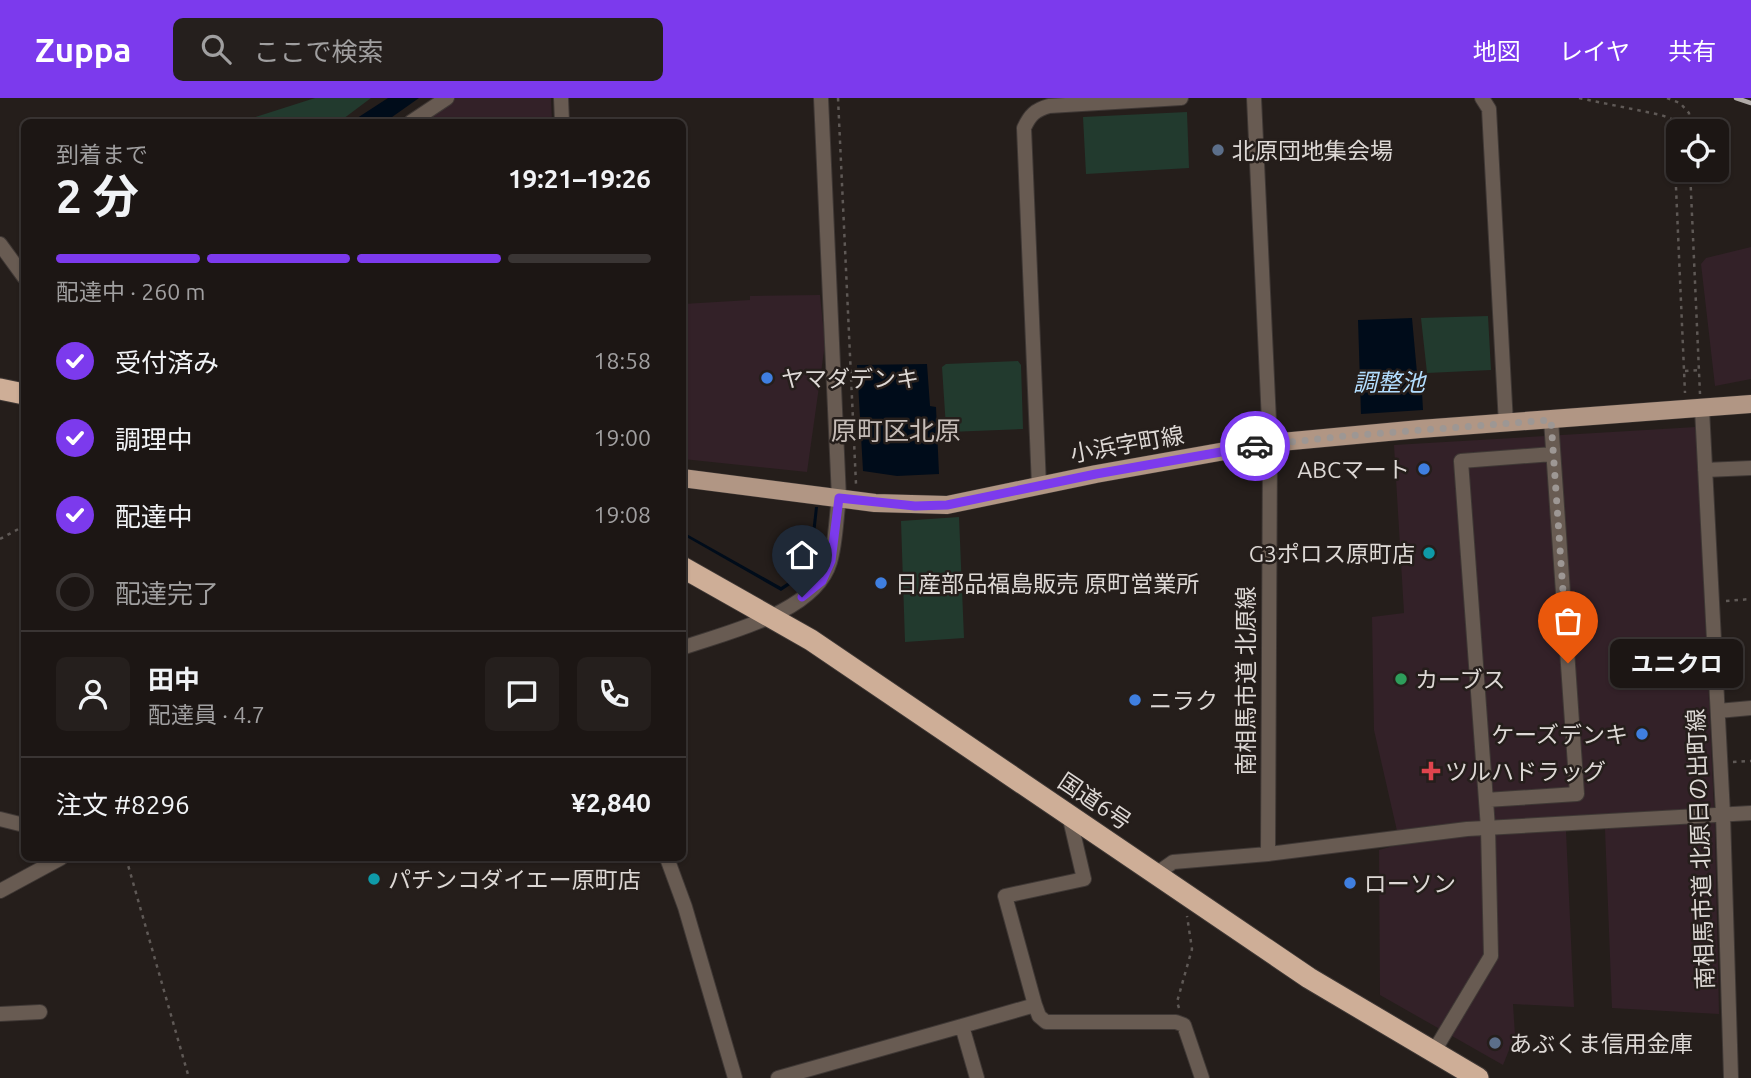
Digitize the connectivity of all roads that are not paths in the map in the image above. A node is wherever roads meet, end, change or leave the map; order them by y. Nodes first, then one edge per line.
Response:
1 (447, 98) edge
2 (561, 98) edge
3 (821, 98) edge
4 (1181, 98) edge
5 (1254, 98) edge
6 (1482, 98) edge
7 (416, 119) edge
8 (562, 119) edge
9 (0, 244) edge
10 (21, 273) edge
11 (0, 389) edge
12 (21, 393) edge
13 (1694, 404) junction
14 (1751, 404) edge
15 (1551, 420) junction
16 (1506, 424) junction
17 (1270, 443) junction
18 (1553, 454) junction
19 (1751, 468) edge
20 (1705, 470) junction
21 (686, 479) edge
22 (1039, 486) junction
23 (839, 498) junction
24 (686, 569) edge
25 (770, 617) junction
26 (686, 648) edge
27 (1751, 708) edge
28 (1717, 710) junction
29 (1486, 800) junction
30 (1751, 813) edge
31 (1723, 814) junction
32 (1069, 816) junction
33 (0, 819) edge
34 (21, 824) edge
35 (1488, 828) junction
36 (1268, 854) junction
37 (55, 861) edge
38 (668, 861) edge
39 (1156, 874) junction
40 (0, 891) edge
41 (1035, 1004) junction
42 (40, 1012) dead end
43 (0, 1014) edge
44 (962, 1026) junction
45 (1433, 1053) junction
46 (735, 1078) edge
47 (778, 1078) edge
48 (977, 1078) edge
49 (1202, 1078) edge
50 (1478, 1078) edge
51 (1731, 1078) edge

1 - 7 street
2 - 8 street
3 - 23 street
4 - 22 street
5 - 17 street, 南相馬市道 北原線
6 - 16 street
9 - 10 street
11 - 12 highway
13 - 14 main road, 小浜字町線
13 - 15 main road, 小浜字町線
13 - 20 street, 南相馬市道 北原日の出町線
15 - 16 main road, 小浜字町線
15 - 18 street
16 - 17 main road, 小浜字町線
17 - 22 main road, 小浜字町線
17 - 36 street, 南相馬市道 北原線
18 - 29 street
18 - 29 street
19 - 20 street
20 - 28 street, 南相馬市道 北原日の出町線
21 - 23 main road, 小浜字町線
22 - 23 main road, 小浜字町線
23 - 25 street
24 - 25 highway, 国道6号
25 - 26 street
25 - 32 highway, 国道6号
27 - 28 street
28 - 31 street, 南相馬市道 北原日の出町線
29 - 35 street
30 - 31 street
31 - 35 street
31 - 51 street, 南相馬市道 北原日の出町線
32 - 39 highway, 国道6号
32 - 41 street
33 - 34 street
35 - 36 street
35 - 45 street
36 - 39 street
37 - 40 street
38 - 46 street
39 - 45 highway, 国道6号
41 - 44 street
41 - 49 street
42 - 43 street
44 - 47 street
44 - 48 street
45 - 50 highway, 国道6号

